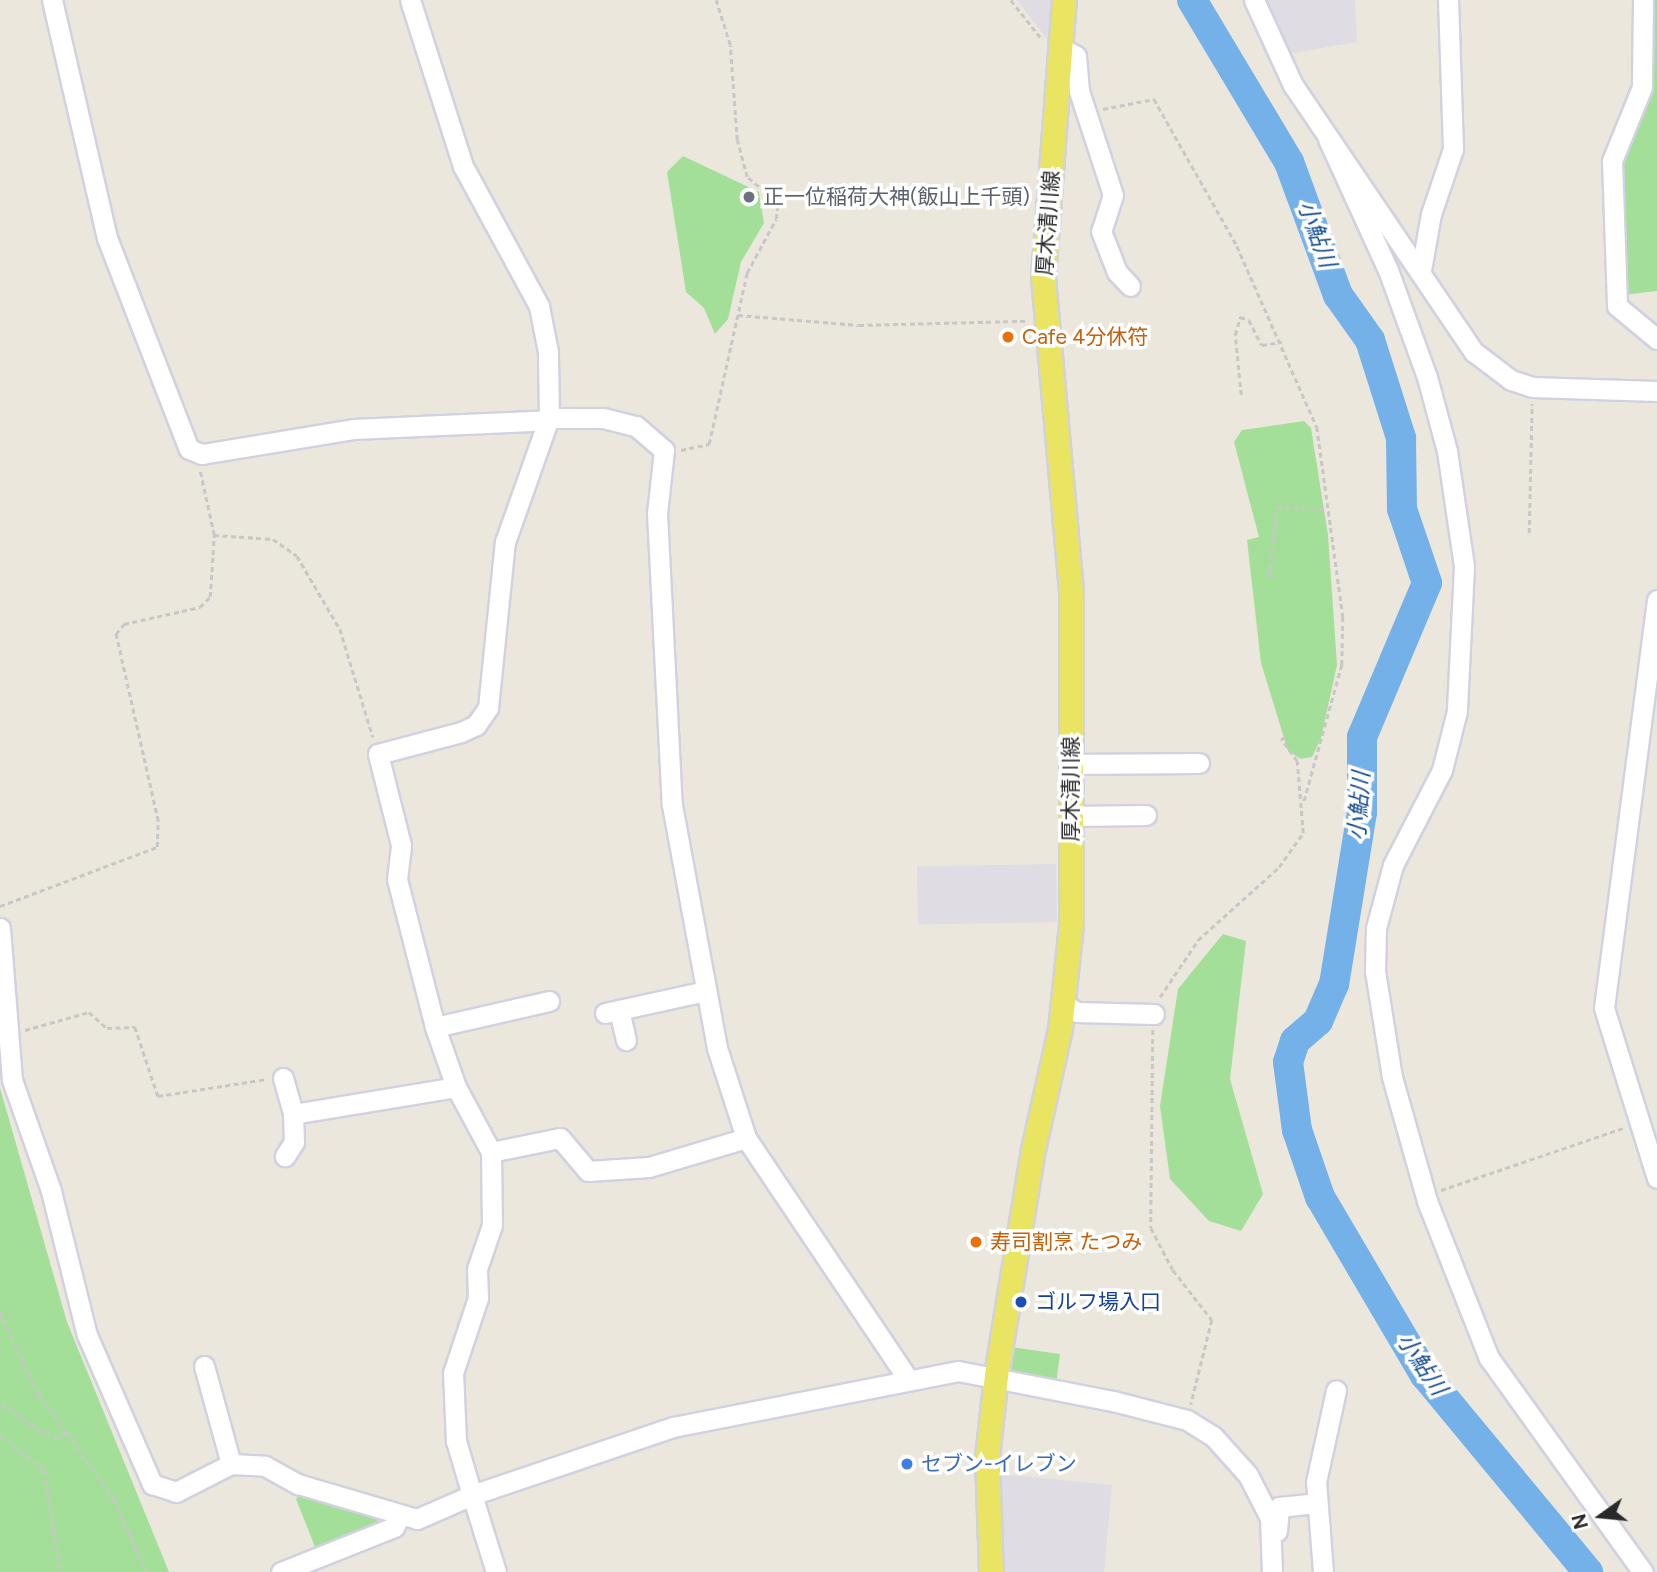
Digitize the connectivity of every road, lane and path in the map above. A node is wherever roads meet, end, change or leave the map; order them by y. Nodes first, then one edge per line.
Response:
1 (52, 0) edge
2 (410, 0) edge
3 (716, 0) edge
4 (1011, 0) edge
5 (1065, 0) edge
6 (1254, 0) edge
7 (1448, 0) edge
8 (1643, 0) edge
9 (1061, 55) junction
10 (1087, 108) junction
11 (1328, 139) junction
12 (1417, 263) junction
13 (1388, 270) junction
14 (1130, 286) dead end
15 (738, 315) junction
16 (1044, 319) junction
17 (1657, 339) edge
18 (1282, 342) junction
19 (1532, 387) junction
20 (1657, 391) edge
21 (1241, 395) dead end
22 (548, 419) junction
23 (664, 450) junction
24 (195, 453) junction
25 (1328, 509) junction
26 (1529, 533) dead end
27 (214, 535) junction
28 (1269, 577) dead end
29 (1657, 600) edge
30 (1287, 737) dead end
31 (1297, 752) dead end
32 (378, 754) junction
33 (1296, 760) junction
34 (1199, 763) dead end
35 (1071, 764) junction
36 (1304, 802) junction
37 (1146, 815) dead end
38 (1072, 816) junction
39 (0, 906) edge
40 (0, 928) edge
41 (706, 991) junction
42 (549, 1001) dead end
43 (1064, 1004) junction
44 (1154, 1014) junction
45 (435, 1027) junction
46 (6, 1035) junction
47 (626, 1040) dead end
48 (283, 1078) joint
49 (456, 1087) junction
50 (293, 1114) junction
51 (1657, 1117) edge
52 (1638, 1123) junction
53 (746, 1138) junction
54 (491, 1152) junction
55 (285, 1156) dead end
56 (1657, 1178) edge
57 (1427, 1201) junction
58 (0, 1312) edge
59 (204, 1366) dead end
60 (996, 1375) junction
61 (906, 1376) junction
62 (1336, 1390) dead end
63 (0, 1402) edge
64 (1187, 1420) junction
65 (66, 1433) junction
66 (0, 1435) edge
67 (231, 1464) junction
68 (472, 1496) junction
69 (1316, 1503) junction
70 (399, 1517) junction
71 (1275, 1534) junction
72 (60, 1572) edge
73 (146, 1572) edge
74 (281, 1572) edge
75 (496, 1572) edge
76 (991, 1572) edge
77 (1272, 1572) edge
78 (1323, 1572) edge
79 (1643, 1572) edge

1 - 24 street
2 - 22 street
3 - 15 path
4 - 9 path
5 - 9 main road, 厚木清川線
6 - 11 street
7 - 12 street
8 - 17 street
9 - 10 street
9 - 16 main road, 厚木清川線
10 - 14 street
10 - 18 path
11 - 12 street
11 - 13 street
12 - 13 street
12 - 19 street
13 - 57 street
15 - 16 path
15 - 23 path
16 - 35 main road, 厚木清川線
18 - 21 path
18 - 25 path
19 - 20 street
19 - 26 path
22 - 23 street
22 - 24 street
22 - 32 street
23 - 41 street
24 - 27 path
25 - 28 path
25 - 36 path
27 - 32 path
27 - 39 path
29 - 52 street
30 - 33 path
31 - 33 path
32 - 45 street
33 - 36 path
34 - 35 street
35 - 38 main road, 厚木清川線
36 - 44 path
37 - 38 street
38 - 43 main road, 厚木清川線
40 - 46 street
41 - 47 street
41 - 53 street
42 - 45 street
43 - 44 street
43 - 60 main road, 厚木清川線
44 - 64 path
45 - 49 street
46 - 48 path
46 - 67 street
48 - 50 street
49 - 50 street
49 - 54 street
50 - 55 street
51 - 52 street
52 - 56 street
52 - 57 path
53 - 54 street
53 - 61 street
54 - 68 street
57 - 79 street
58 - 65 path
59 - 67 street
60 - 61 street
60 - 64 street
60 - 76 main road, 厚木清川線
61 - 68 street
62 - 69 street
63 - 65 path
64 - 71 street
65 - 73 path
66 - 72 path
67 - 70 street
68 - 70 street
68 - 75 street
69 - 71 street
69 - 78 street
70 - 74 street
71 - 77 street

